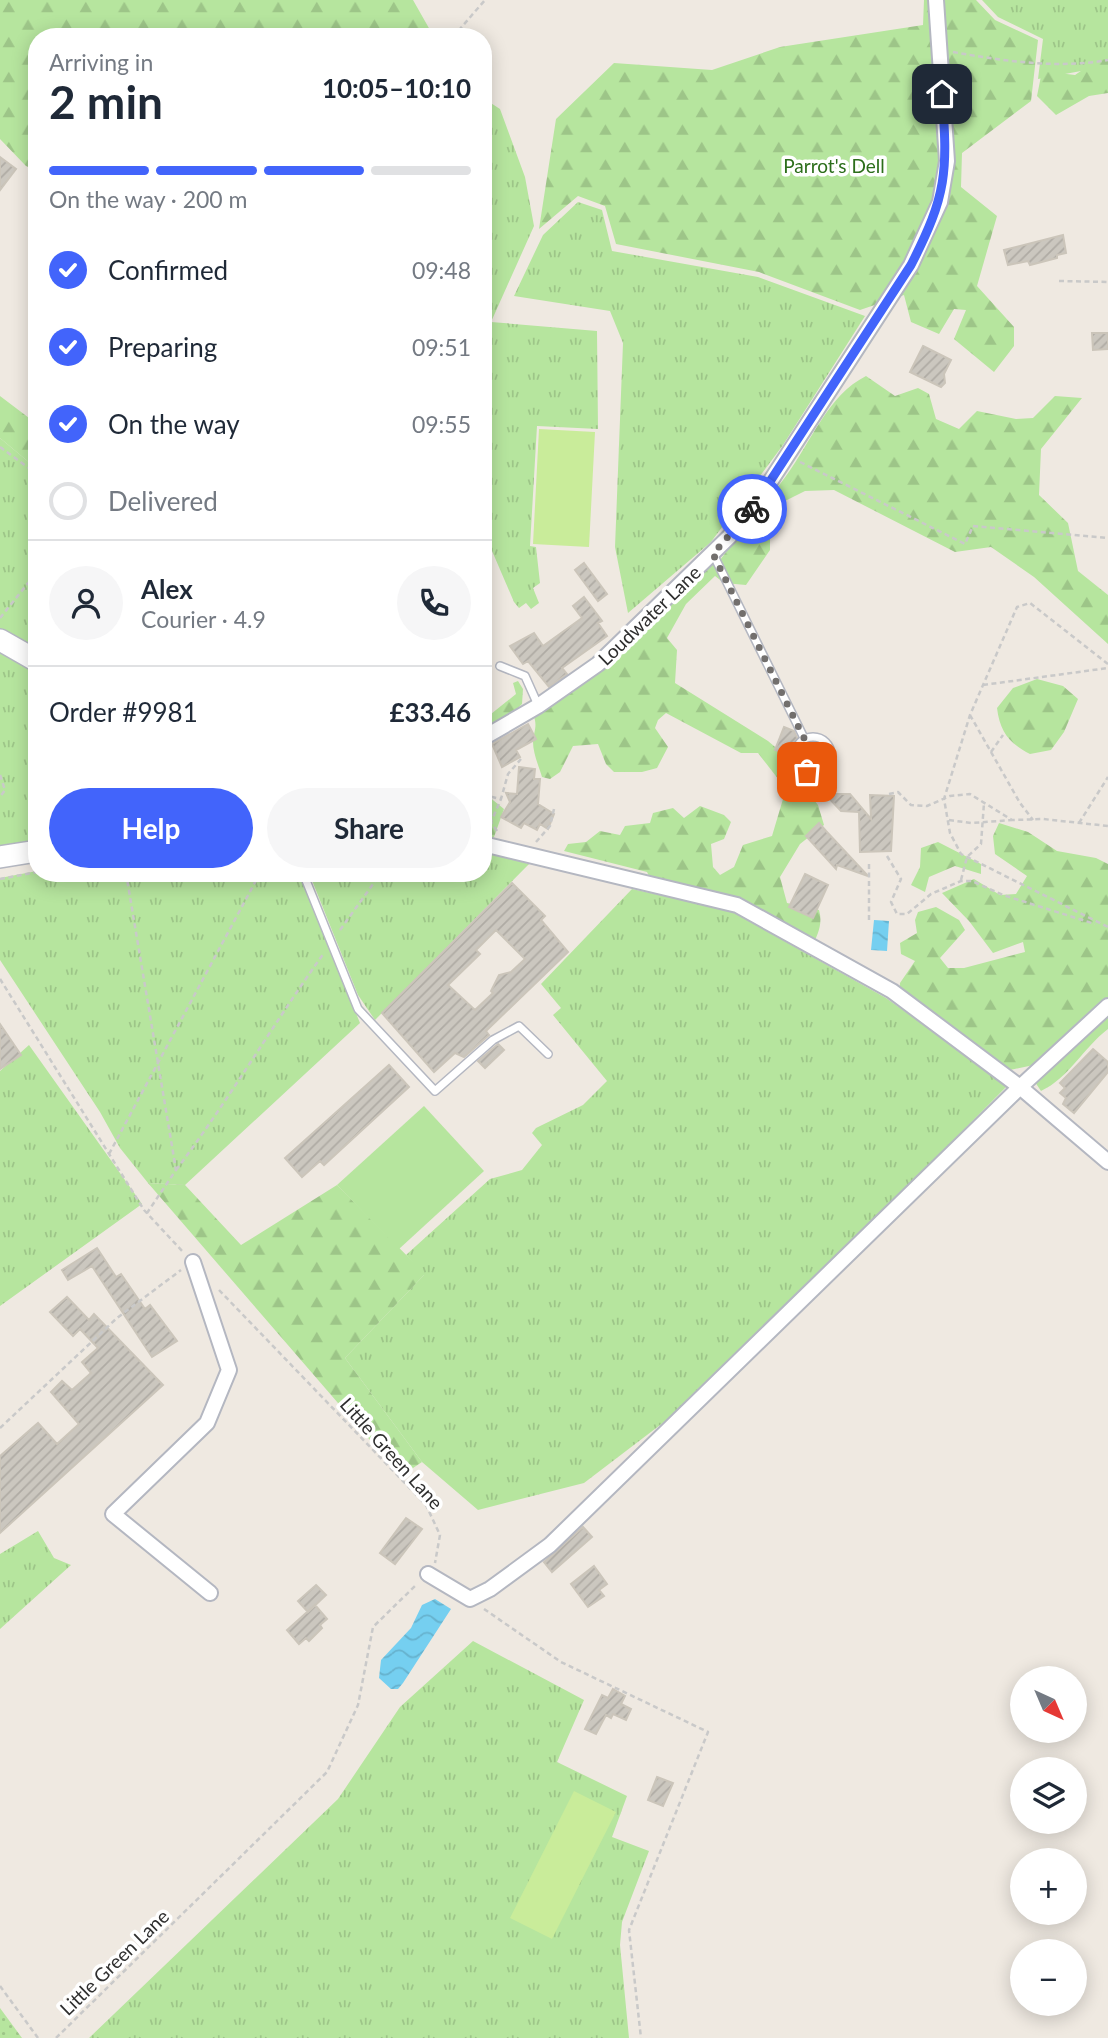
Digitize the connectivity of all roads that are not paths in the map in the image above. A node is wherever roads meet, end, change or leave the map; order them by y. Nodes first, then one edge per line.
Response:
1 (936, 0) edge
2 (713, 554) junction
3 (0, 640) edge
4 (28, 656) edge
5 (500, 666) dead end
6 (538, 706) junction
7 (492, 733) edge
8 (804, 738) junction
9 (492, 846) edge
10 (28, 852) edge
11 (0, 857) edge
12 (307, 882) edge
13 (1108, 1006) edge
14 (548, 1054) dead end
15 (1020, 1087) junction
16 (1108, 1162) edge
17 (192, 1262) road end
18 (428, 1574) road end
19 (210, 1593) dead end

1 - 2 street, Loudwater Lane
2 - 6 street, Loudwater Lane
2 - 8 lane
3 - 4 street
5 - 6 lane
6 - 7 street, Loudwater Lane
8 - 8 lane
9 - 15 street
10 - 11 street
12 - 14 lane
13 - 15 street
15 - 16 street
15 - 18 street
17 - 19 street

